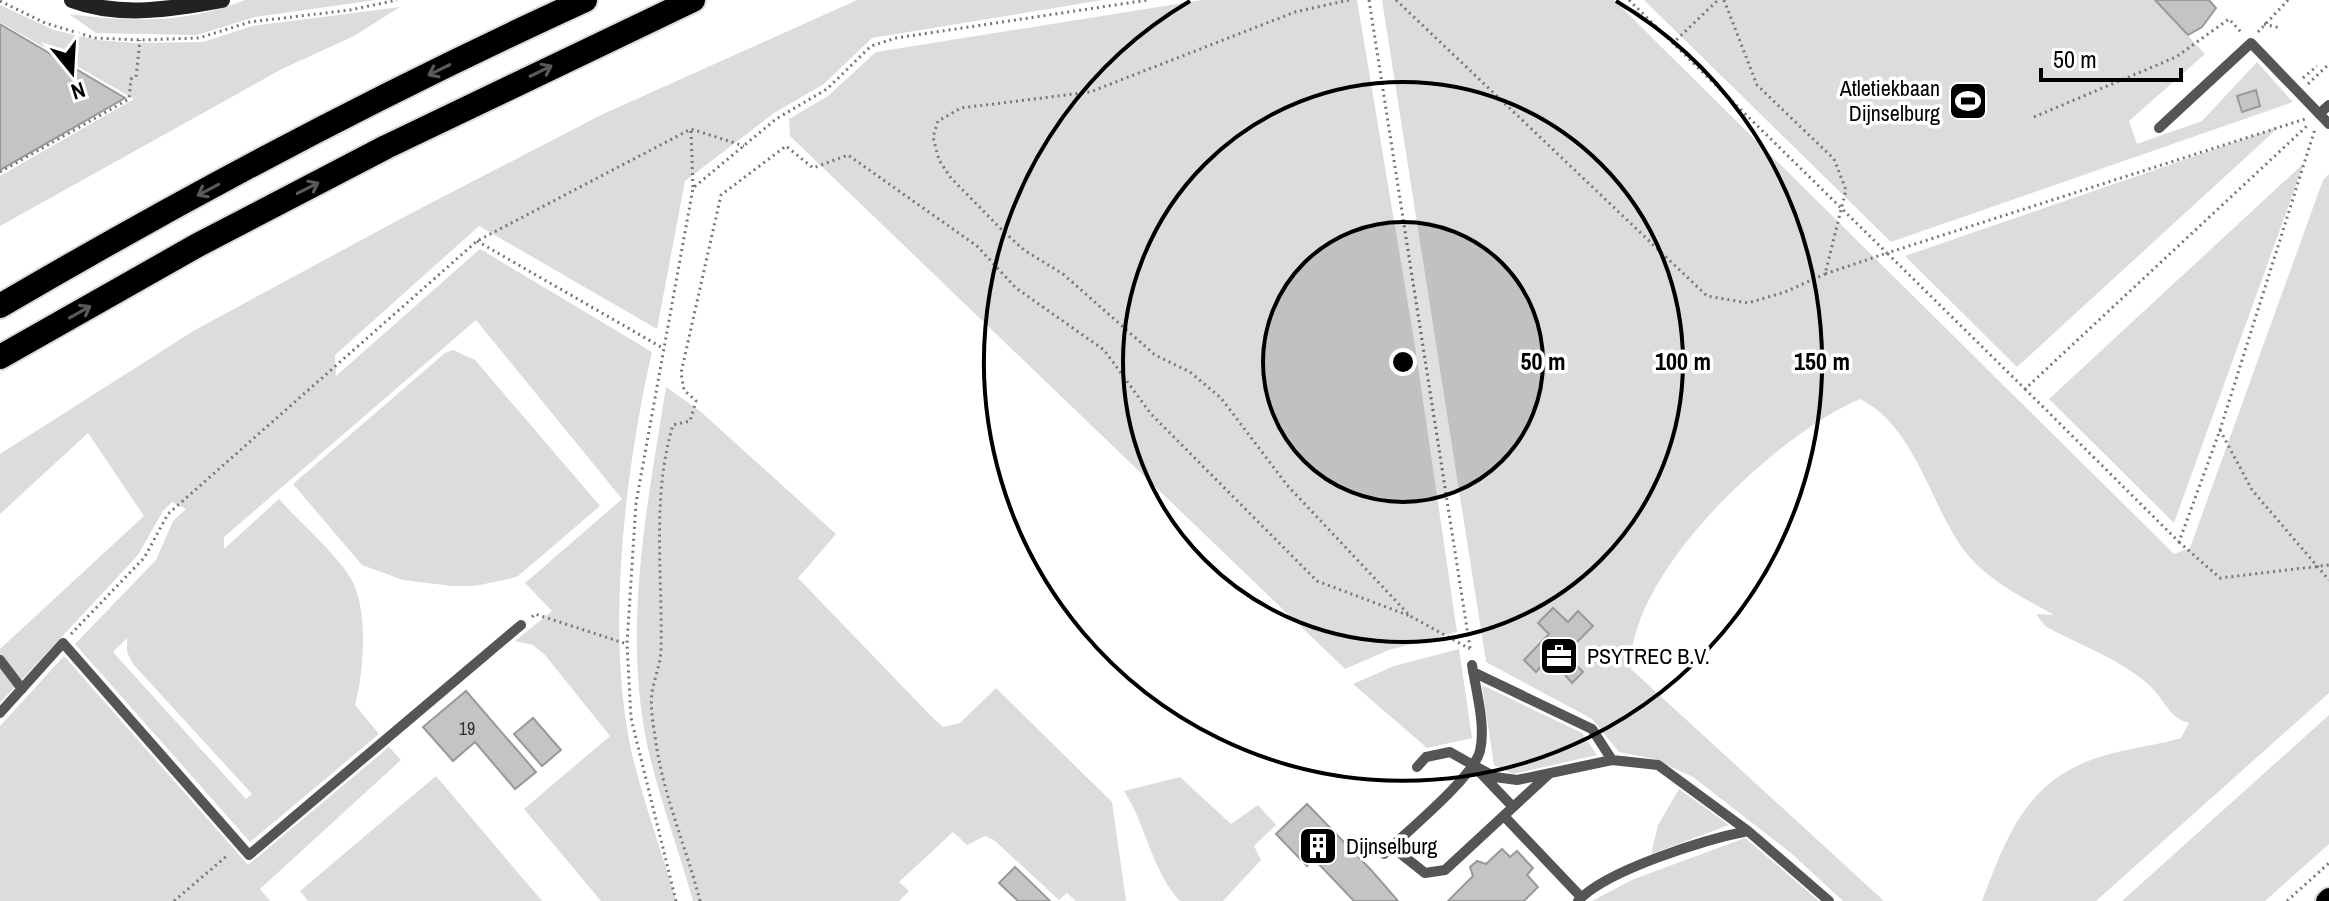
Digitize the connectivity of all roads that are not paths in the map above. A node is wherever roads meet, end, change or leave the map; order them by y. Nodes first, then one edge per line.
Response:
1 (72, 0) edge
2 (222, 0) edge
3 (585, 0) edge
4 (693, 0) edge
5 (2329, 105) edge
6 (2319, 114) junction
7 (2329, 124) edge
8 (2159, 128) dead end
9 (0, 306) edge
10 (0, 357) edge
11 (521, 625) road end
12 (0, 660) edge
13 (22, 689) junction
14 (0, 713) edge
15 (1612, 760) junction
16 (1473, 765) junction
17 (1417, 767) dead end
18 (1552, 772) junction
19 (1513, 807) junction
20 (1504, 816) junction
21 (1748, 831) junction
22 (1580, 899) edge
23 (1829, 901) edge

1 - 2 main road
3 -> 9 highway
10 -> 4 highway
5 - 6 lane
6 - 7 lane
6 - 8 lane
11 - 13 lane
12 - 13 lane
13 - 14 lane
15 - 16 lane
15 - 18 lane
15 - 21 lane
16 - 17 lane
16 - 18 lane
16 - 19 lane
16 - 20 lane
18 - 19 lane
19 - 20 lane
20 - 22 lane
21 - 22 lane
21 - 23 lane

